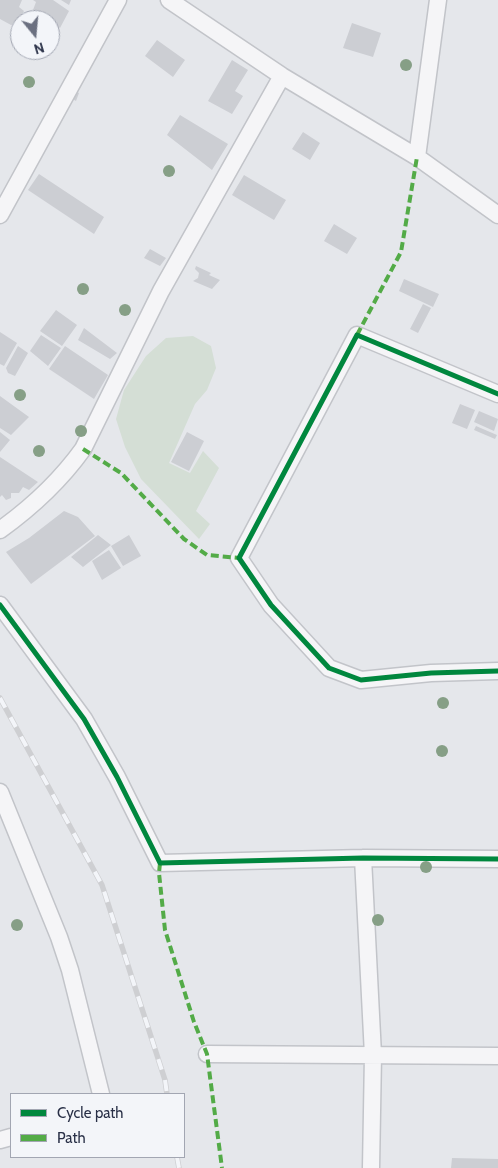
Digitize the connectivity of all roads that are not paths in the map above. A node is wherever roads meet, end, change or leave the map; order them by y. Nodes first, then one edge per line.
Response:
1 (118, 0) edge
2 (169, 0) edge
3 (438, 0) edge
4 (282, 76) junction
5 (417, 157) junction
6 (498, 214) edge
7 (0, 215) edge
8 (498, 394) edge
9 (0, 530) edge
10 (0, 605) edge
11 (498, 671) edge
12 (0, 792) edge
13 (363, 858) junction
14 (498, 859) edge
15 (207, 1054) dead end
16 (373, 1055) junction
17 (498, 1056) edge
18 (101, 1093) edge
19 (371, 1168) edge

1 - 7 street
2 - 4 street
3 - 5 street
4 - 5 street
4 - 9 street
5 - 6 street
8 - 11 street
10 - 13 street
12 - 18 street
13 - 14 street
13 - 16 street
15 - 16 street
16 - 17 street
16 - 19 street

